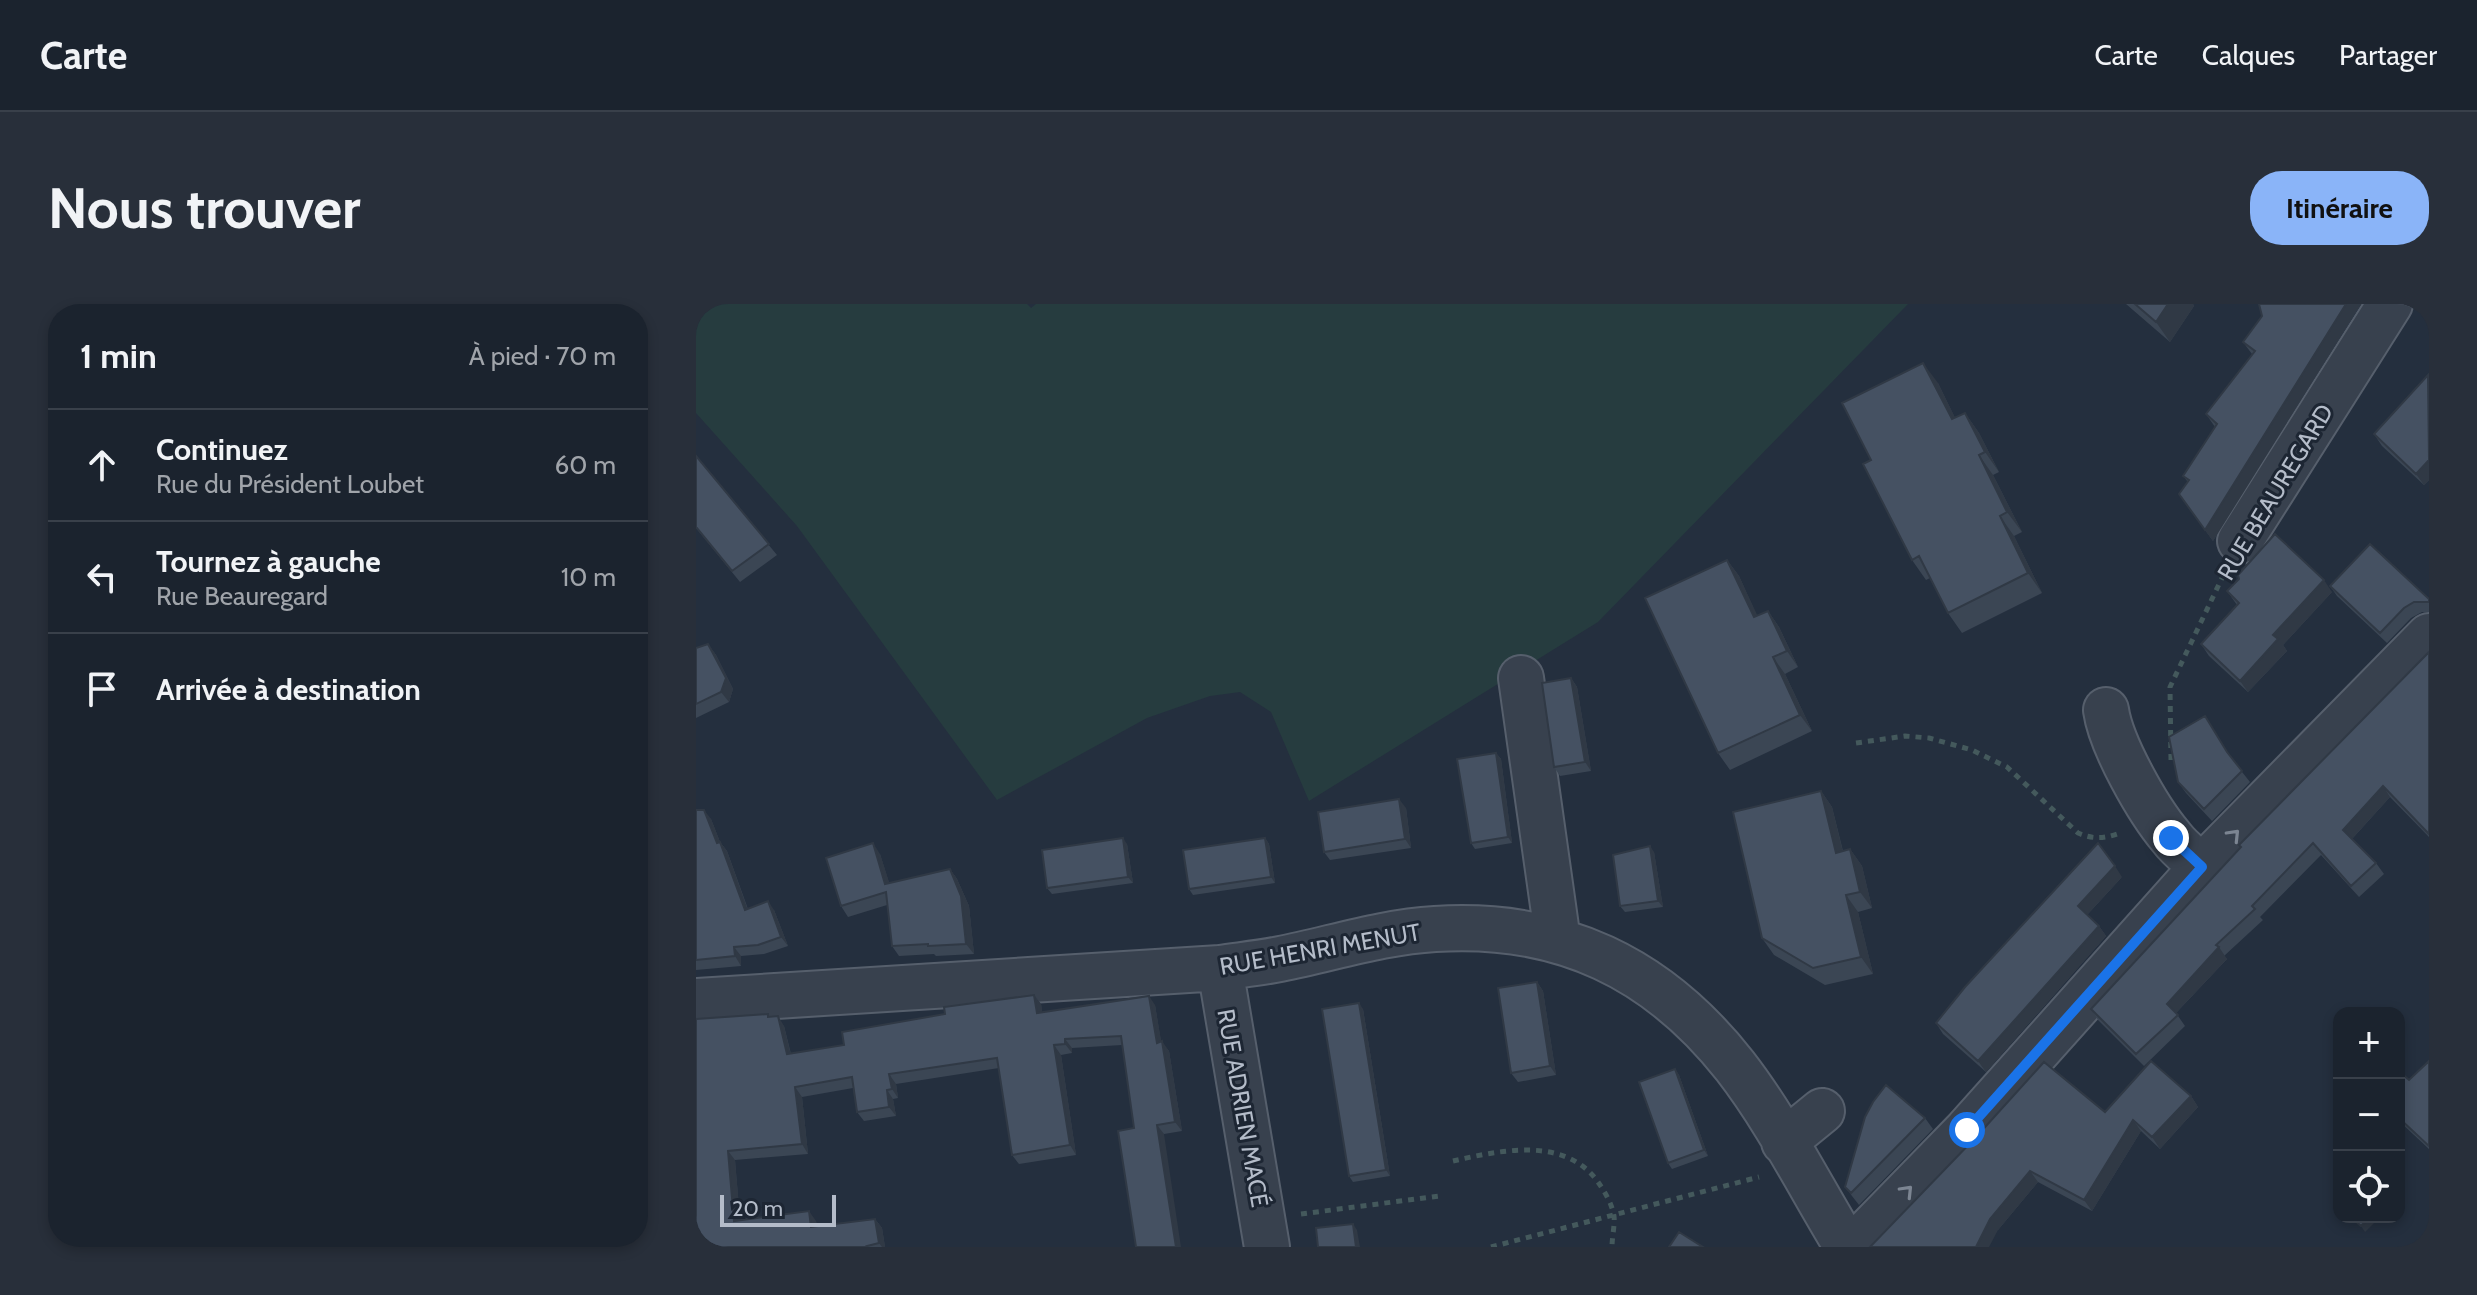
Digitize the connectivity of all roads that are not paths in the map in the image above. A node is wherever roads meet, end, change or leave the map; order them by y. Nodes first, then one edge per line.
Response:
1 (2390, 304) edge
2 (2240, 541) road end
3 (2429, 636) edge
4 (1521, 678) dead end
5 (2106, 710) dead end
6 (2202, 867) junction
7 (1558, 941) junction
8 (1220, 968) junction
9 (696, 1001) edge
10 (1822, 1111) dead end
11 (1784, 1142) junction
12 (1264, 1233) edge
13 (1847, 1247) edge
14 (1853, 1247) edge

1 - 2 street, RUE BEAUREGARD
6 -> 3 street
4 - 7 street
5 - 6 street
14 -> 6 street
7 - 8 street, RUE HENRI MENUT
7 - 11 street, RUE HENRI MENUT
8 - 9 street, RUE HENRI MENUT
8 - 12 street, RUE ADRIEN MACÉ
10 - 11 street
11 - 13 street, RUE HENRI MENUT

